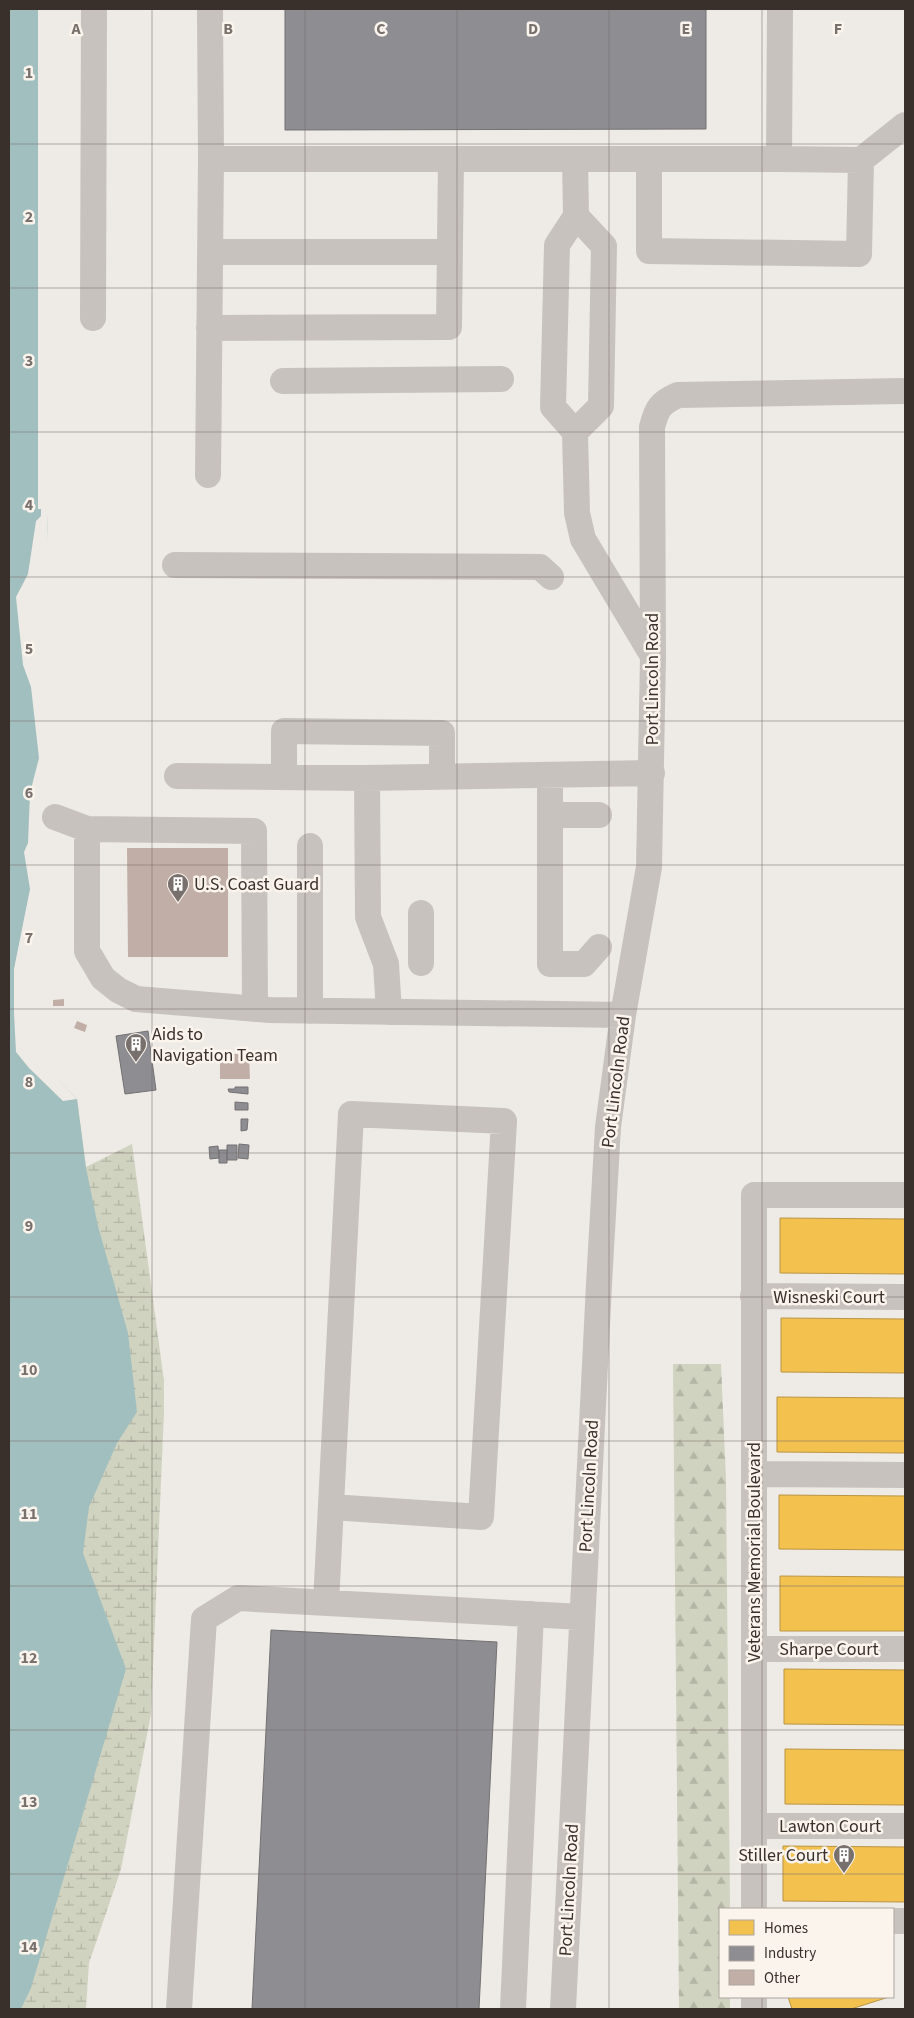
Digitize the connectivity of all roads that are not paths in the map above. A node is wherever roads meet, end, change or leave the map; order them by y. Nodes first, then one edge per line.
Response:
1 (94, 9) edge
2 (210, 9) edge
3 (780, 9) edge
4 (905, 125) edge
5 (211, 159) junction
6 (451, 159) junction
7 (576, 159) junction
8 (649, 159) junction
9 (778, 159) junction
10 (861, 160) junction
11 (576, 216) junction
12 (210, 252) junction
13 (450, 252) junction
14 (93, 318) dead end
15 (209, 328) junction
16 (502, 379) dead end
17 (283, 381) dead end
18 (905, 391) edge
19 (575, 432) junction
20 (208, 475) dead end
21 (174, 565) dead end
22 (551, 577) dead end
23 (653, 656) junction
24 (652, 773) junction
25 (550, 775) junction
26 (177, 776) dead end
27 (442, 776) junction
28 (284, 777) junction
29 (367, 778) junction
30 (599, 815) dead end
31 (550, 816) junction
32 (55, 817) dead end
33 (88, 829) junction
34 (310, 846) dead end
35 (421, 913) dead end
36 (600, 947) dead end
37 (421, 963) dead end
38 (263, 1010) junction
39 (310, 1011) junction
40 (388, 1012) junction
41 (624, 1015) junction
42 (905, 1195) edge
43 (754, 1296) junction
44 (905, 1297) edge
45 (754, 1474) junction
46 (905, 1474) edge
47 (331, 1507) junction
48 (326, 1603) junction
49 (531, 1614) junction
50 (582, 1617) junction
51 (754, 1649) junction
52 (905, 1649) edge
53 (754, 1826) junction
54 (905, 1826) edge
55 (754, 1908) edge
56 (178, 2009) edge
57 (513, 2009) edge
58 (564, 2009) edge

1 - 14 street
2 - 5 street
3 - 9 street
4 - 10 street
5 - 6 street
5 - 12 street
6 - 7 street
6 - 13 street
7 - 8 street
7 - 11 street
8 - 9 street
8 - 10 street
9 - 10 street
11 - 19 street
11 - 19 street
12 - 13 street
12 - 15 street
13 - 15 street
15 - 20 street
16 - 17 street
18 - 23 street, Port Lincoln Road
19 - 23 street
21 - 22 street
23 - 24 street, Port Lincoln Road
24 - 25 street
24 - 41 street, Port Lincoln Road
25 - 27 street
25 - 31 street
26 - 28 street
27 - 28 street
27 - 29 street
28 - 29 street
29 - 40 street
30 - 31 street
31 - 36 street
32 - 33 street
33 - 38 street
33 - 38 street
34 - 39 street
35 - 37 street
38 - 39 street
39 - 40 street
40 - 41 street
41 - 50 street, Port Lincoln Road
42 - 43 street, Veterans Memorial Boulevard
43 - 44 street, Wisneski Court
43 - 45 street, Veterans Memorial Boulevard
45 - 46 street
45 - 51 street, Veterans Memorial Boulevard
47 - 47 street
47 - 48 street
48 - 49 street
48 - 56 street
49 - 50 street
49 - 57 street
50 - 58 street, Port Lincoln Road
51 - 52 street, Sharpe Court
51 - 53 street, Veterans Memorial Boulevard
53 - 54 street, Lawton Court
53 - 55 street, Veterans Memorial Boulevard

